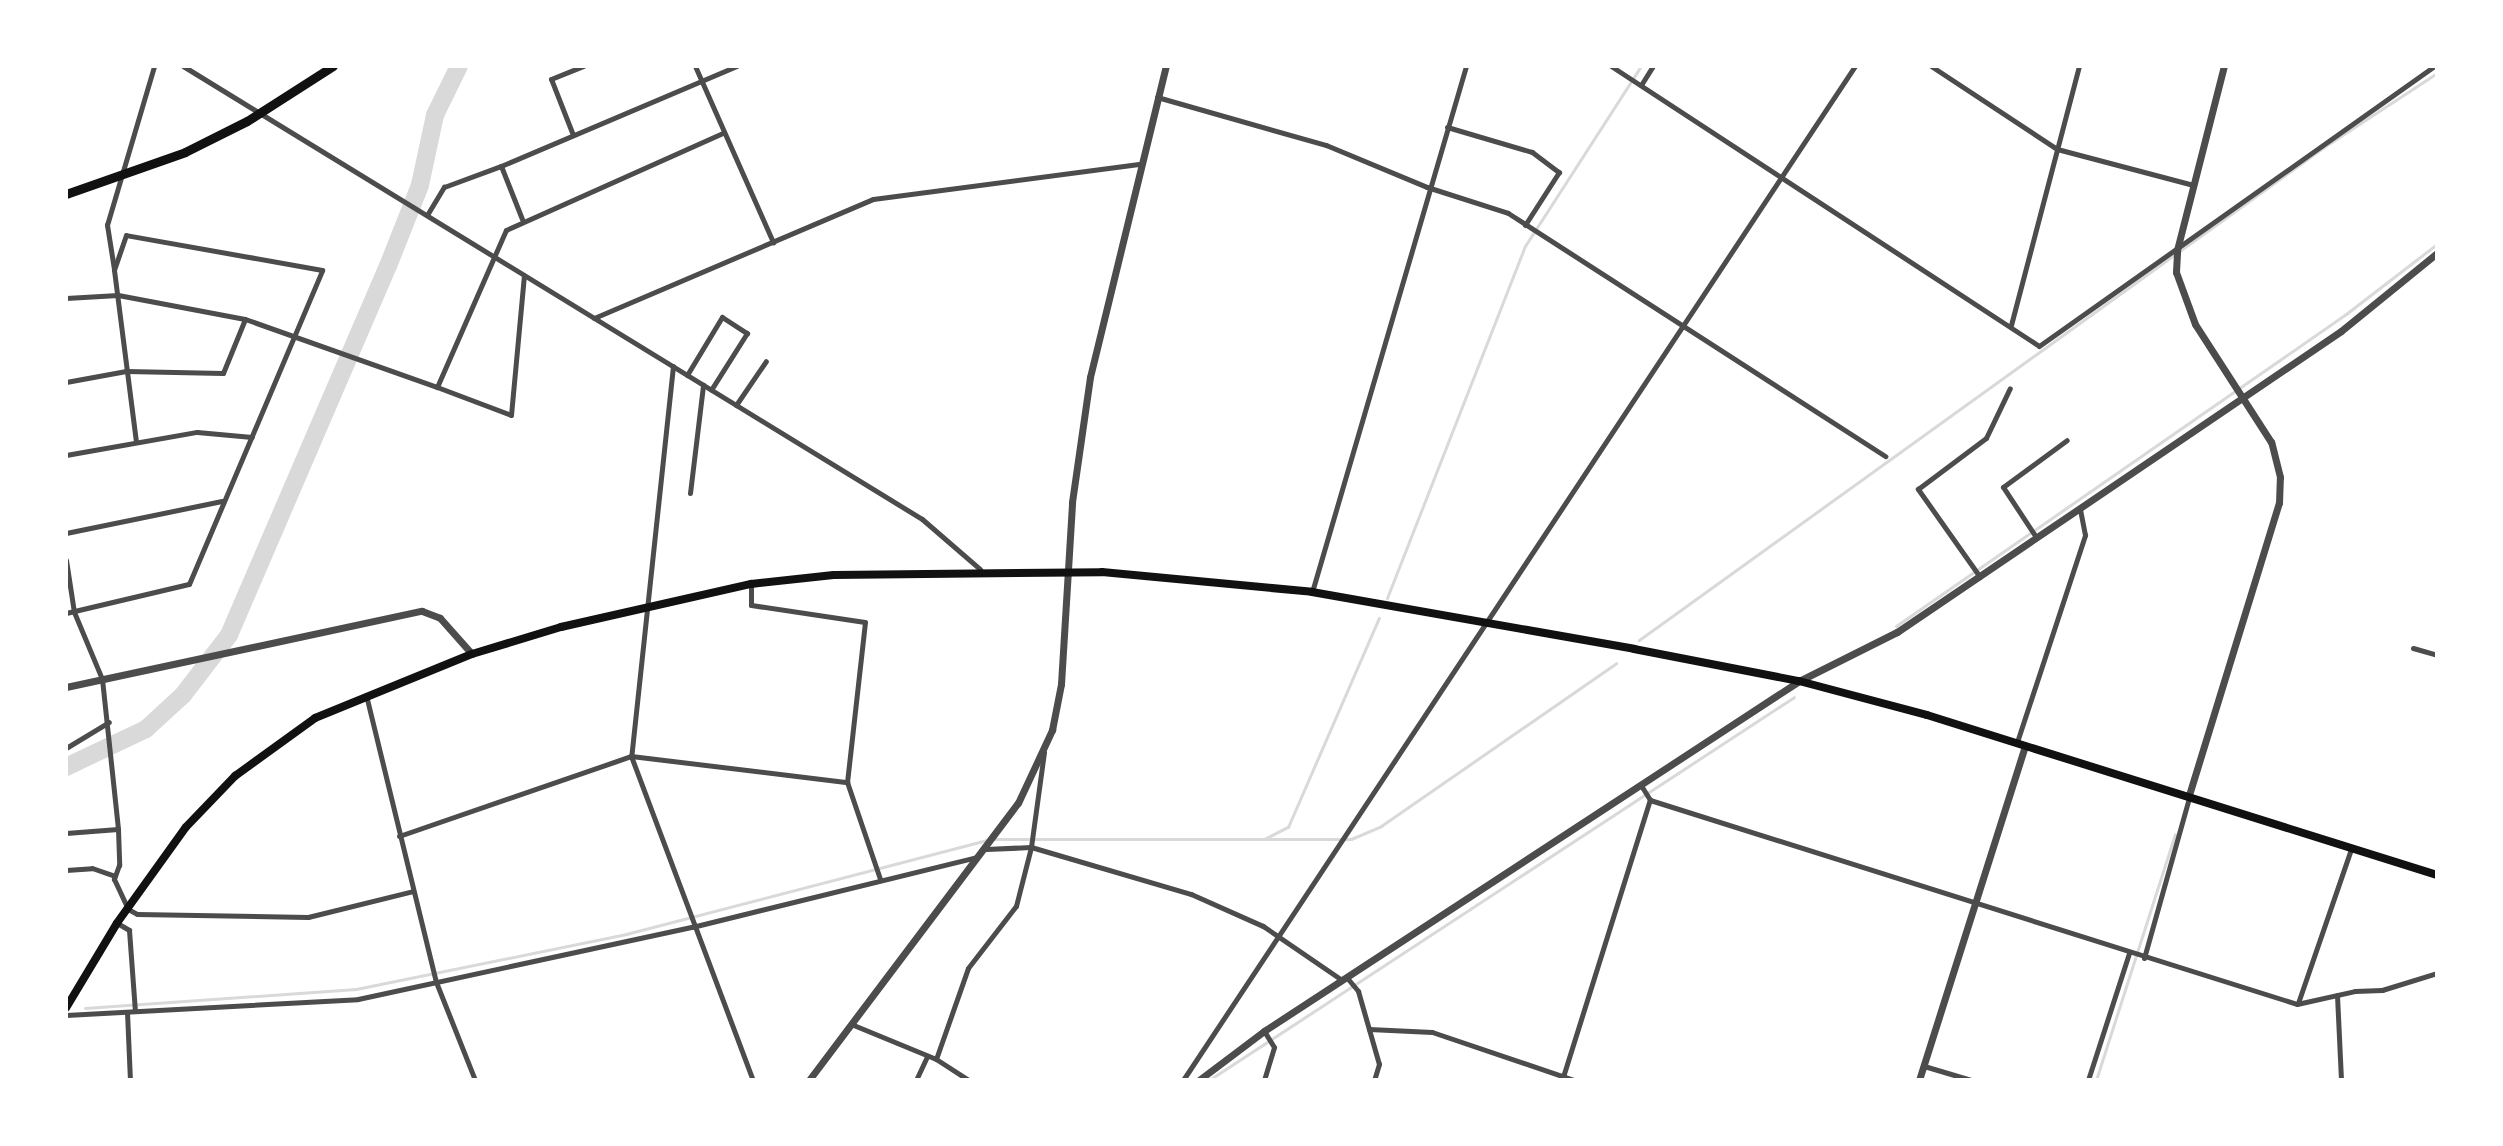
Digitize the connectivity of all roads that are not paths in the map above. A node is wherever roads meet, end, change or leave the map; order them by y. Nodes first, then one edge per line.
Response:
1 (154, 66) edge
2 (183, 66) edge
3 (333, 66) edge
4 (583, 66) edge
5 (695, 66) edge
6 (737, 66) edge
7 (1166, 66) edge
8 (1466, 66) edge
9 (1611, 66) edge
10 (1653, 66) edge
11 (1855, 66) edge
12 (1931, 66) edge
13 (2079, 66) edge
14 (2224, 66) edge
15 (2434, 66) edge
16 (702, 81) junction
17 (1641, 85) junction
18 (1157, 97) junction
19 (262, 111) junction
20 (1447, 127) junction
21 (723, 133) junction
22 (573, 135) junction
23 (2057, 149) junction
24 (1139, 164) junction
25 (501, 166) junction
26 (123, 175) junction
27 (1782, 175) junction
28 (2194, 185) junction
29 (1427, 187) junction
30 (66, 194) edge
31 (425, 214) junction
32 (522, 219) junction
33 (1525, 225) junction
34 (773, 242) junction
35 (2177, 250) junction
36 (2437, 253) edge
37 (492, 255) junction
38 (114, 270) junction
39 (524, 276) junction
40 (118, 295) junction
41 (66, 298) edge
42 (593, 318) junction
43 (245, 319) junction
44 (2011, 325) junction
45 (1684, 326) junction
46 (296, 334) junction
47 (766, 361) dead end
48 (673, 366) junction
49 (126, 371) junction
50 (687, 375) junction
51 (66, 382) edge
52 (703, 385) junction
53 (437, 387) junction
54 (2010, 388) dead end
55 (711, 390) junction
56 (2243, 396) junction
57 (736, 405) junction
58 (252, 437) junction
59 (2067, 440) dead end
60 (136, 441) junction
61 (66, 455) edge
62 (1885, 456) dead end
63 (690, 493) dead end
64 (223, 501) junction
65 (2080, 509) junction
66 (66, 533) edge
67 (2037, 538) junction
68 (66, 560) edge
69 (980, 569) junction
70 (1066, 571) junction
71 (1980, 577) junction
72 (751, 584) junction
73 (1312, 592) junction
74 (645, 606) junction
75 (74, 612) junction
76 (66, 613) edge
77 (1487, 623) junction
78 (2413, 648) dead end
79 (472, 654) junction
80 (2437, 655) edge
81 (102, 679) junction
82 (1799, 681) junction
83 (66, 687) edge
84 (366, 694) junction
85 (109, 722) junction
86 (2021, 744) junction
87 (1045, 747) junction
88 (66, 748) edge
89 (631, 756) junction
90 (847, 782) junction
91 (1642, 787) junction
92 (2189, 795) junction
93 (1650, 800) junction
94 (118, 829) junction
95 (66, 833) edge
96 (399, 836) junction
97 (1031, 847) junction
98 (986, 849) junction
99 (2351, 849) junction
100 (979, 857) junction
101 (66, 870) edge
102 (2437, 875) edge
103 (115, 876) junction
104 (880, 879) junction
105 (413, 891) junction
106 (1975, 901) junction
107 (128, 909) junction
108 (117, 923) junction
109 (692, 927) junction
110 (1281, 937) junction
111 (2129, 953) junction
112 (2144, 958) junction
113 (2437, 973) edge
114 (1346, 980) junction
115 (436, 982) junction
116 (2337, 995) junction
117 (2297, 1004) junction
118 (66, 1008) edge
119 (135, 1011) junction
120 (127, 1012) junction
121 (66, 1015) edge
122 (850, 1024) junction
123 (1369, 1029) junction
124 (1264, 1031) junction
125 (927, 1056) junction
126 (936, 1059) junction
127 (1924, 1066) junction
128 (1562, 1078) edge
129 (1203, 1079) edge
130 (130, 1080) edge
131 (475, 1080) edge
132 (753, 1080) edge
133 (809, 1080) edge
134 (916, 1080) edge
135 (968, 1080) edge
136 (1183, 1080) edge
137 (1264, 1080) edge
138 (1374, 1080) edge
139 (1574, 1080) edge
140 (1919, 1080) edge
141 (1971, 1080) edge
142 (2088, 1080) edge
143 (2341, 1080) edge

1 - 26 street
2 - 19 street
3 - 19 highway
4 - 22 street
5 - 16 street
6 - 16 street
7 - 18 street
8 - 20 street
9 - 17 street
10 - 17 street
11 - 27 street
12 - 23 street
13 - 23 street
14 - 28 street
15 - 35 street
16 - 21 street
16 - 22 street
17 - 27 street
18 - 24 street
18 - 29 street
19 - 26 highway
19 - 31 street
20 - 29 street
20 - 33 street
21 - 32 street
21 - 34 street
22 - 25 street
23 - 28 street
23 - 44 street
24 - 34 street
24 - 70 street
25 - 31 street
25 - 32 street
26 - 30 highway
26 - 38 street
27 - 44 street
27 - 45 street
28 - 35 street
29 - 33 street
29 - 73 street
31 - 37 street
32 - 37 street
33 - 45 street
34 - 42 street
35 - 44 street
35 - 56 street
36 - 56 street
37 - 39 street
37 - 53 street
38 - 40 street
38 - 46 street
39 - 42 street
39 - 53 street
40 - 41 street
40 - 43 street
40 - 49 street
42 - 48 street
43 - 46 street
43 - 49 street
45 - 62 street
45 - 77 street
46 - 53 street
46 - 58 street
47 - 57 street
48 - 50 street
48 - 74 street
49 - 51 street
49 - 60 street
50 - 52 street
50 - 55 street
52 - 55 street
52 - 63 street
54 - 71 street
55 - 57 street
56 - 65 street
56 - 92 street
57 - 69 street
58 - 60 street
58 - 64 street
59 - 67 street
60 - 61 street
64 - 66 street
64 - 75 street
65 - 67 street
65 - 86 street
67 - 71 street
68 - 75 street
69 - 70 main road
69 - 72 main road
70 - 73 main road
70 - 87 street
71 - 82 street
72 - 74 main road
72 - 90 street
73 - 77 main road
74 - 79 main road
74 - 89 street
75 - 76 street
75 - 81 street
77 - 82 main road
77 - 110 street
78 - 80 street
79 - 81 street
79 - 84 main road
81 - 83 street
81 - 85 street
82 - 86 main road
82 - 91 street
84 - 96 street
84 - 107 main road
85 - 88 street
85 - 94 street
86 - 92 main road
86 - 106 street
87 - 97 street
87 - 98 street
89 - 90 street
89 - 96 street
89 - 109 street
90 - 104 street
91 - 93 street
91 - 114 street
92 - 99 main road
92 - 112 street
93 - 106 street
93 - 128 street
94 - 95 street
94 - 103 street
96 - 105 street
97 - 98 street
97 - 110 street
97 - 126 street
98 - 100 street
99 - 102 main road
99 - 117 street
100 - 104 street
100 - 122 street
101 - 103 street
103 - 107 street
104 - 109 street
105 - 107 street
105 - 115 street
106 - 111 street
106 - 127 street
107 - 108 main road
108 - 118 main road
108 - 119 street
109 - 115 street
109 - 132 street
110 - 114 street
110 - 136 street
111 - 112 street
111 - 142 street
112 - 117 street
113 - 116 street
114 - 123 street
114 - 124 street
115 - 119 street
115 - 131 street
116 - 117 street
116 - 143 street
119 - 120 street
120 - 121 street
120 - 130 street
122 - 125 street
122 - 133 street
123 - 128 street
123 - 138 street
124 - 129 street
124 - 137 street
125 - 126 street
125 - 134 street
126 - 135 street
127 - 140 street
127 - 141 street
128 - 139 street

